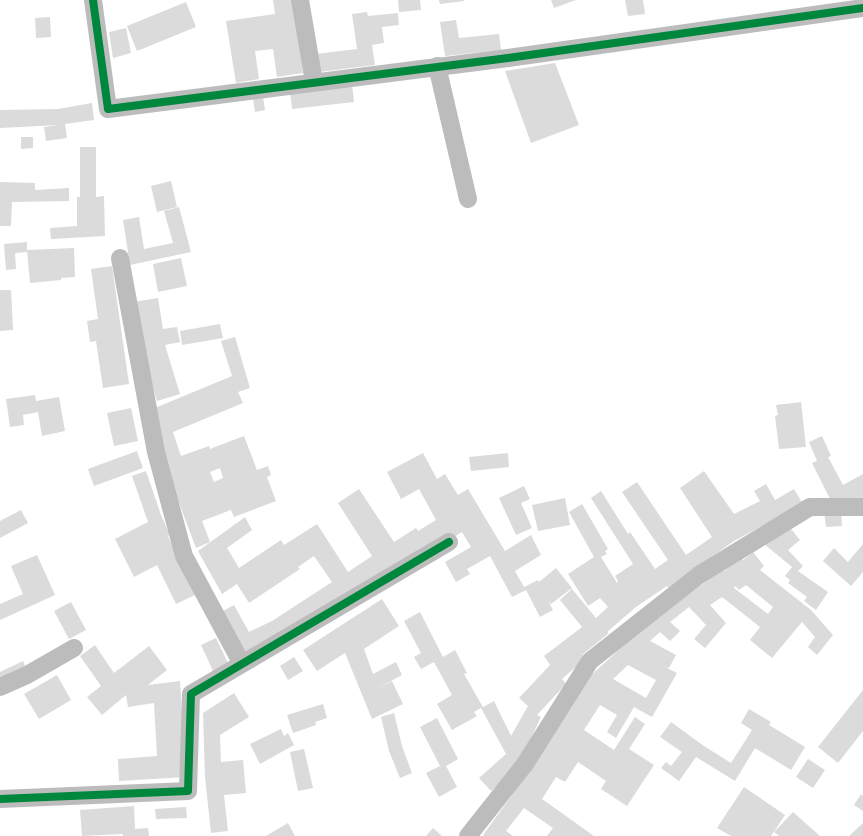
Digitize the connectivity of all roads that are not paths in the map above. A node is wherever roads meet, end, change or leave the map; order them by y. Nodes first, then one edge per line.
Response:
1 (93, 0) edge
2 (300, 0) edge
3 (863, 8) edge
4 (437, 66) junction
5 (314, 82) junction
6 (468, 199) dead end
7 (120, 258) dead end
8 (863, 507) edge
9 (449, 542) dead end
10 (74, 648) dead end
11 (242, 664) junction
12 (0, 687) edge
13 (0, 799) edge
14 (468, 836) edge

1 - 5 street
2 - 5 street
3 - 4 street
4 - 5 street
4 - 6 street
7 - 11 street
8 - 14 street
9 - 11 street
10 - 12 street
11 - 13 street

